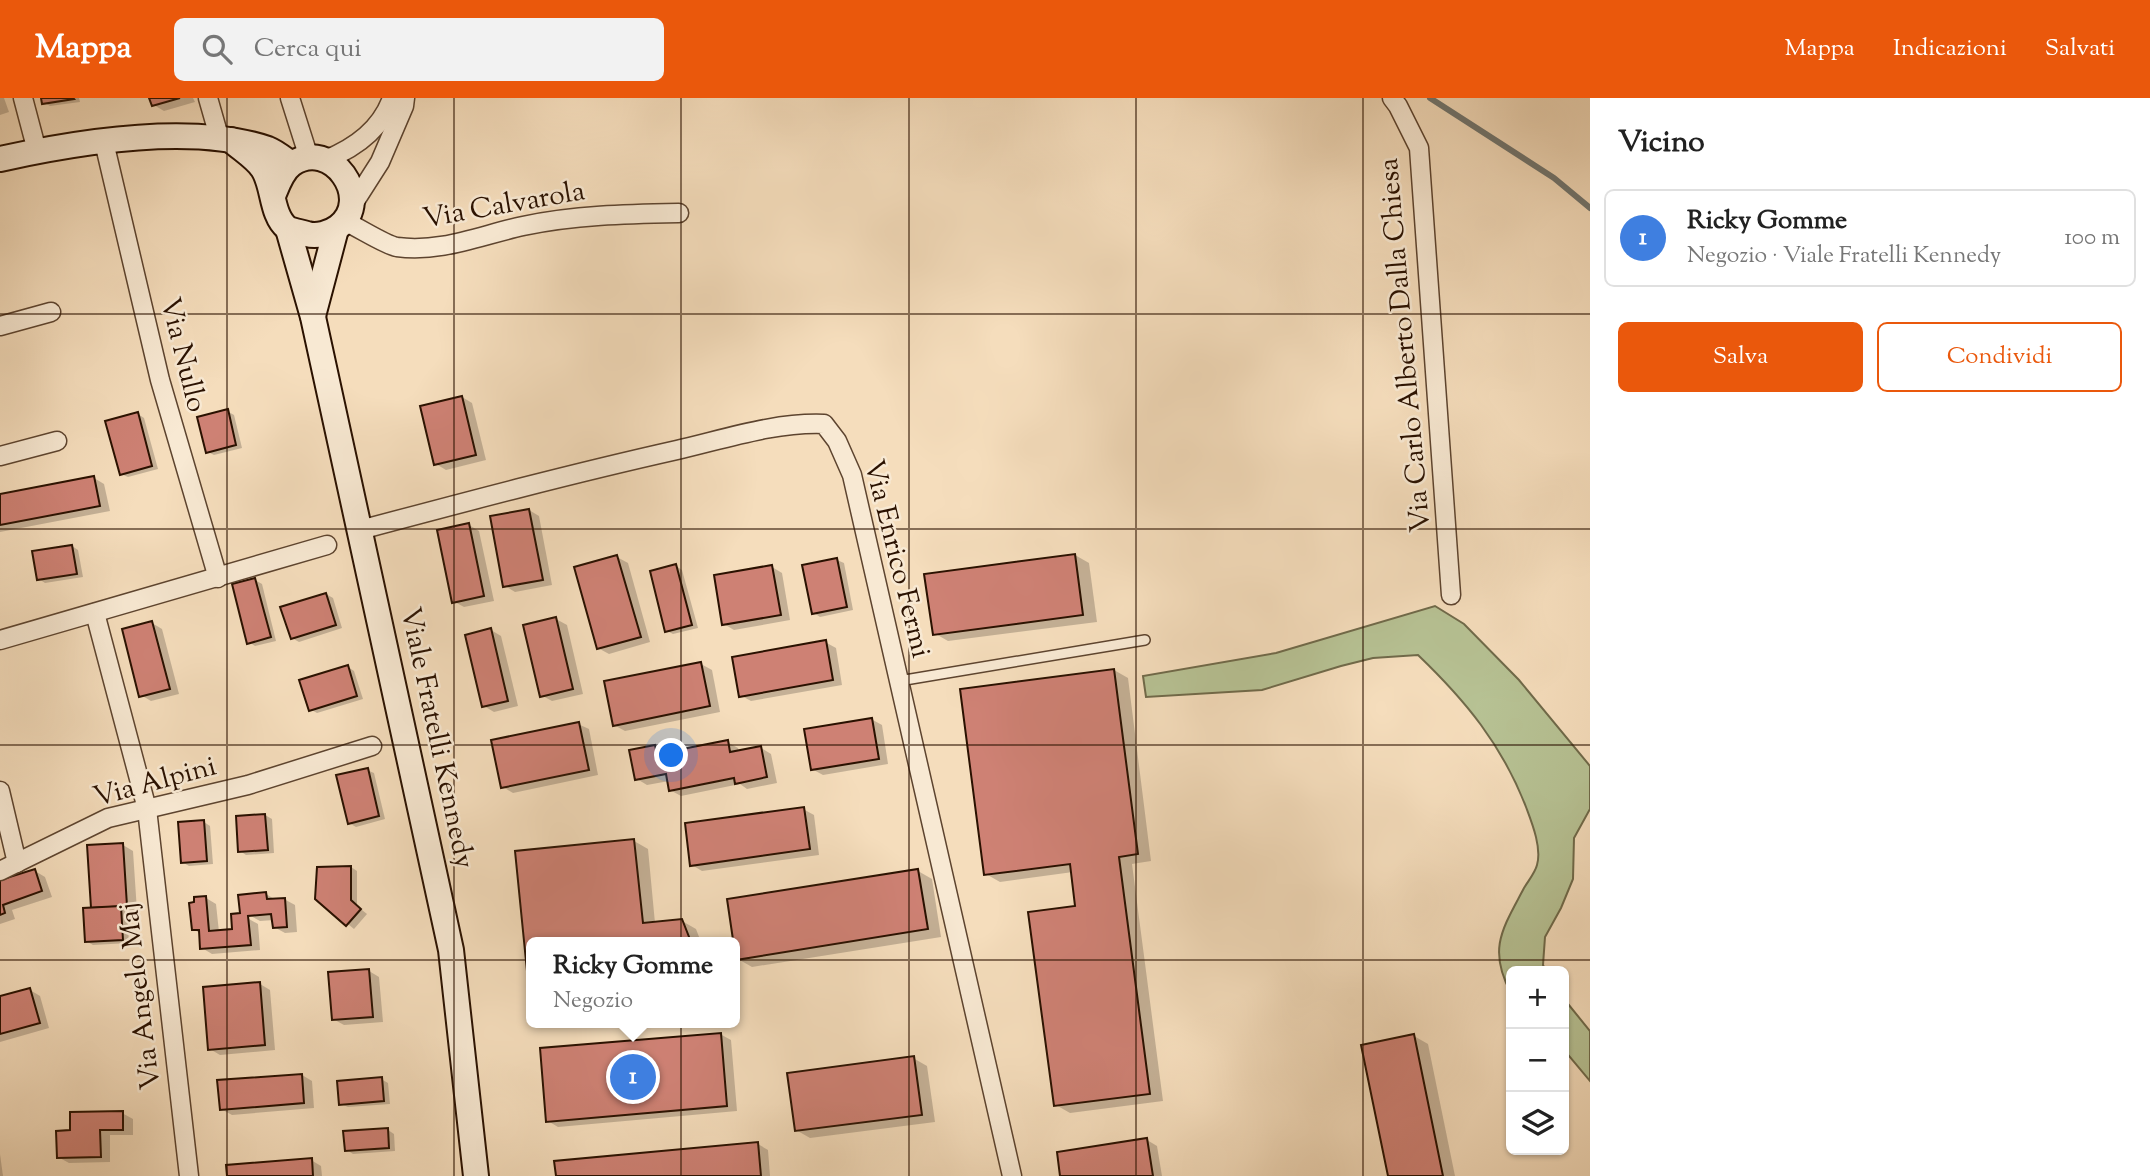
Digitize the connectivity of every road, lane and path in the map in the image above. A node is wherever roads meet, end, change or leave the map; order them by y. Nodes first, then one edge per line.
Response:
1 (23, 98) edge
2 (208, 98) edge
3 (290, 98) edge
4 (392, 98) edge
5 (405, 98) edge
6 (1392, 98) edge
7 (225, 140) junction
8 (104, 142) junction
9 (37, 151) junction
10 (0, 159) edge
11 (308, 161) junction
12 (273, 196) junction
13 (679, 213) dead end
14 (343, 220) junction
15 (288, 229) junction
16 (51, 312) dead end
17 (313, 317) junction
18 (0, 326) edge
19 (57, 441) dead end
20 (0, 456) edge
21 (360, 530) junction
22 (327, 545) dead end
23 (218, 578) junction
24 (1451, 595) dead end
25 (95, 613) junction
26 (0, 640) edge
27 (1145, 640) dead end
28 (899, 681) junction
29 (372, 747) dead end
30 (0, 791) edge
31 (147, 810) junction
32 (17, 863) junction
33 (0, 870) edge
34 (189, 1176) edge
35 (476, 1176) edge
36 (1012, 1176) edge

1 - 9 street
2 - 7 street
3 - 11 street
4 - 11 street
5 - 14 street
6 - 24 street, Via Carlo Alberto Dalla Chiesa
7 - 8 street
7 - 11 street
7 - 12 street
8 - 9 street
8 - 23 street, Via Nullo
9 - 10 street
11 - 12 street
11 - 14 street
12 - 15 street
13 - 14 street, Via Calvarola
14 - 15 street
14 - 17 street, Viale Fratelli Kennedy
15 - 17 street, Viale Fratelli Kennedy
16 - 18 street
17 - 21 street, Viale Fratelli Kennedy
19 - 20 street
21 - 28 street, Via Enrico Fermi
21 - 35 street, Viale Fratelli Kennedy
22 - 23 street
23 - 25 street
25 - 26 street
25 - 31 street, Via Angelo Maj
27 - 28 lane
28 - 36 street, Via Enrico Fermi
29 - 31 street, Via Alpini
30 - 32 street
31 - 32 street, Via Alpini
31 - 34 street, Via Angelo Maj
32 - 33 street, Via Alpini

